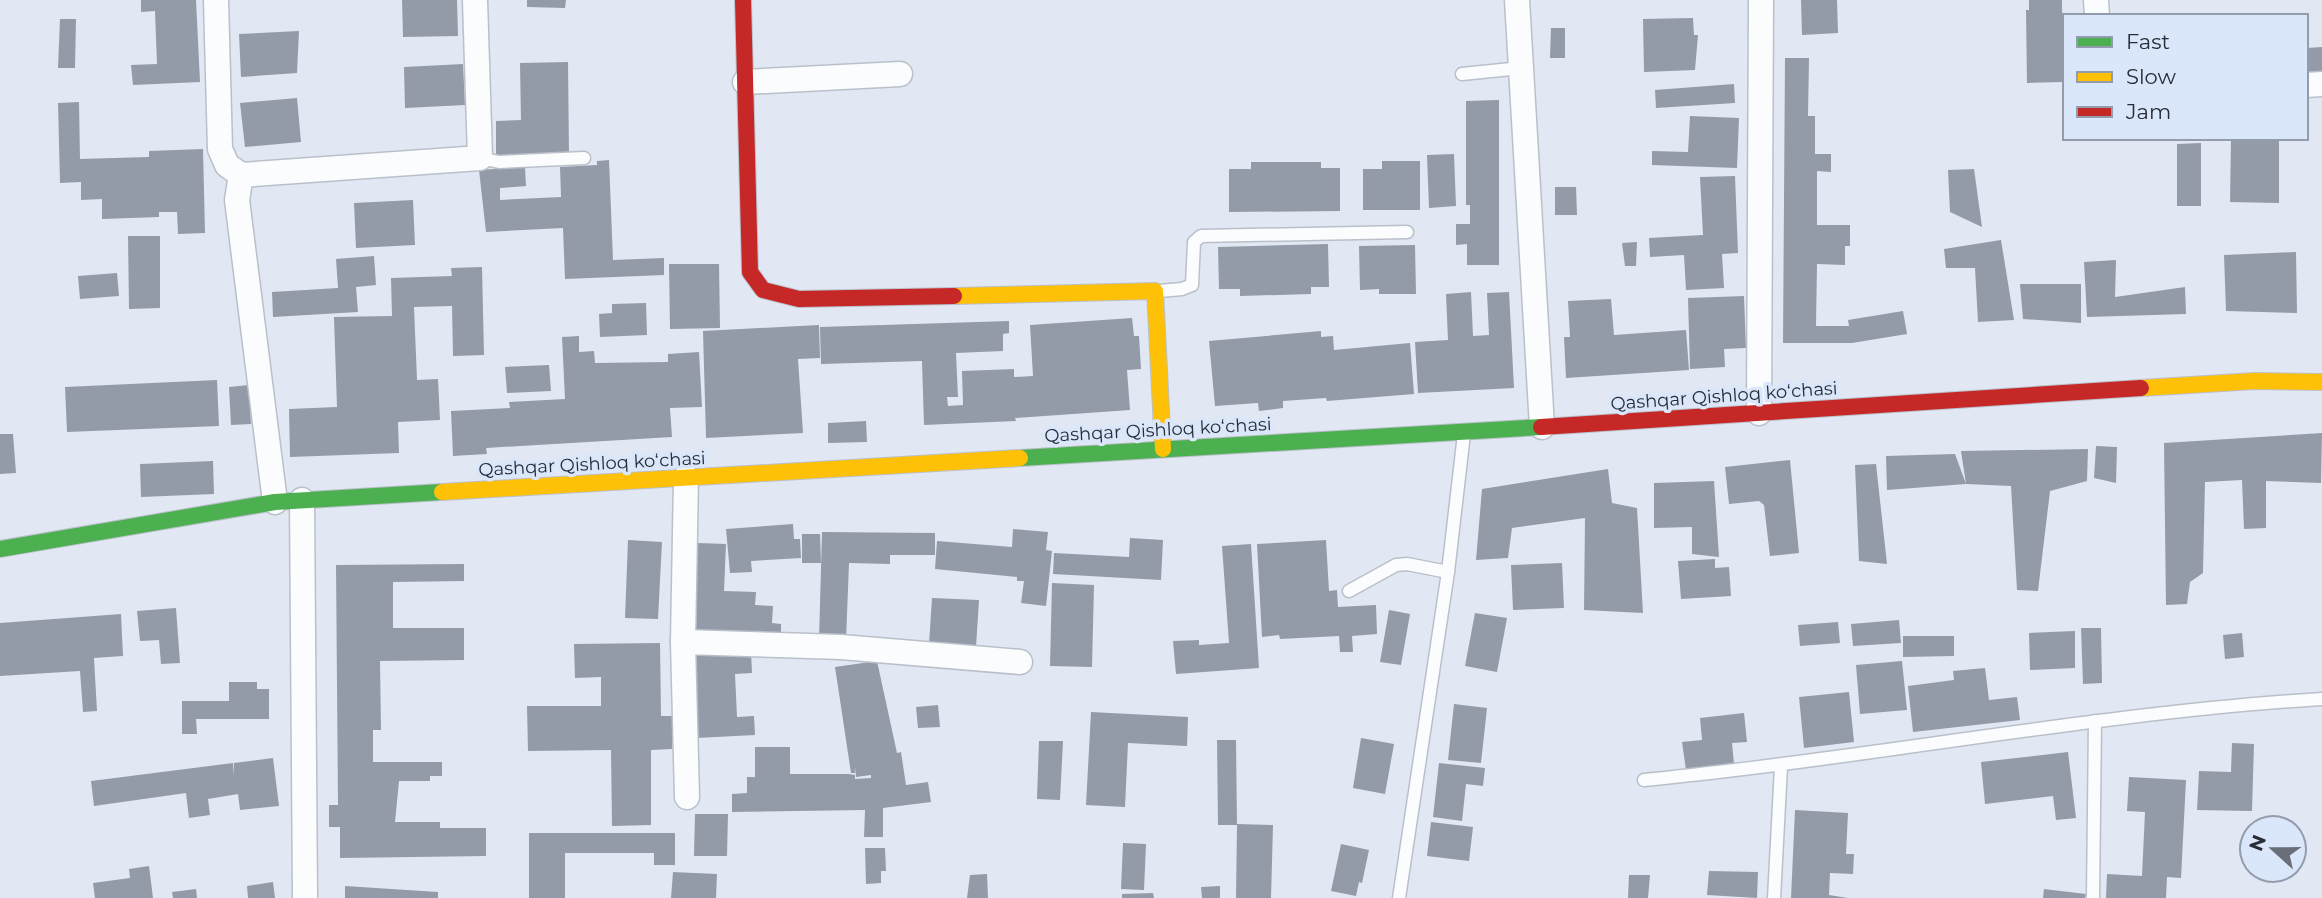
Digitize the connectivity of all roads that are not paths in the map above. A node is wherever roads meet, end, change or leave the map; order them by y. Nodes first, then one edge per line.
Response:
1 (216, 0) edge
2 (475, 0) edge
3 (743, 0) edge
4 (1517, 0) edge
5 (1761, 0) edge
6 (1521, 68) junction
7 (900, 74) dead end
8 (1462, 74) dead end
9 (745, 82) junction
10 (480, 158) junction
11 (584, 158) dead end
12 (241, 175) junction
13 (1407, 232) dead end
14 (1155, 291) junction
15 (2322, 382) edge
16 (1759, 413) junction
17 (1542, 428) junction
18 (1465, 431) junction
19 (1163, 449) junction
20 (686, 477) junction
21 (302, 500) junction
22 (275, 502) junction
23 (0, 549) edge
24 (1448, 572) junction
25 (1349, 591) dead end
26 (683, 642) junction
27 (1020, 662) dead end
28 (2322, 699) edge
29 (2095, 722) junction
30 (1781, 767) junction
31 (1644, 780) dead end
32 (687, 797) dead end
33 (305, 898) edge
34 (1399, 898) edge
35 (1774, 898) edge
36 (2093, 898) edge

1 - 12 street
2 - 10 street
3 - 9 main road
4 - 6 street
5 - 16 street
6 - 8 lane
6 - 17 street
7 - 9 street
9 - 14 main road
10 - 11 lane
10 - 12 street
12 - 22 street
13 - 14 lane
14 - 19 main road
15 - 16 main road, Qashqar Qishloq koʻchasi
16 - 17 main road, Qashqar Qishloq koʻchasi
17 - 18 main road, Qashqar Qishloq koʻchasi
18 - 19 main road, Qashqar Qishloq koʻchasi
18 - 24 lane
19 - 20 main road, Qashqar Qishloq koʻchasi
20 - 21 main road, Qashqar Qishloq koʻchasi
20 - 26 street
21 - 22 main road, Qashqar Qishloq koʻchasi
21 - 33 street
22 - 23 main road, Qashqar Qishloq koʻchasi
24 - 25 lane
24 - 34 lane
26 - 27 street
26 - 32 street
28 - 29 lane
29 - 30 lane
29 - 36 lane
30 - 31 lane
30 - 35 lane

